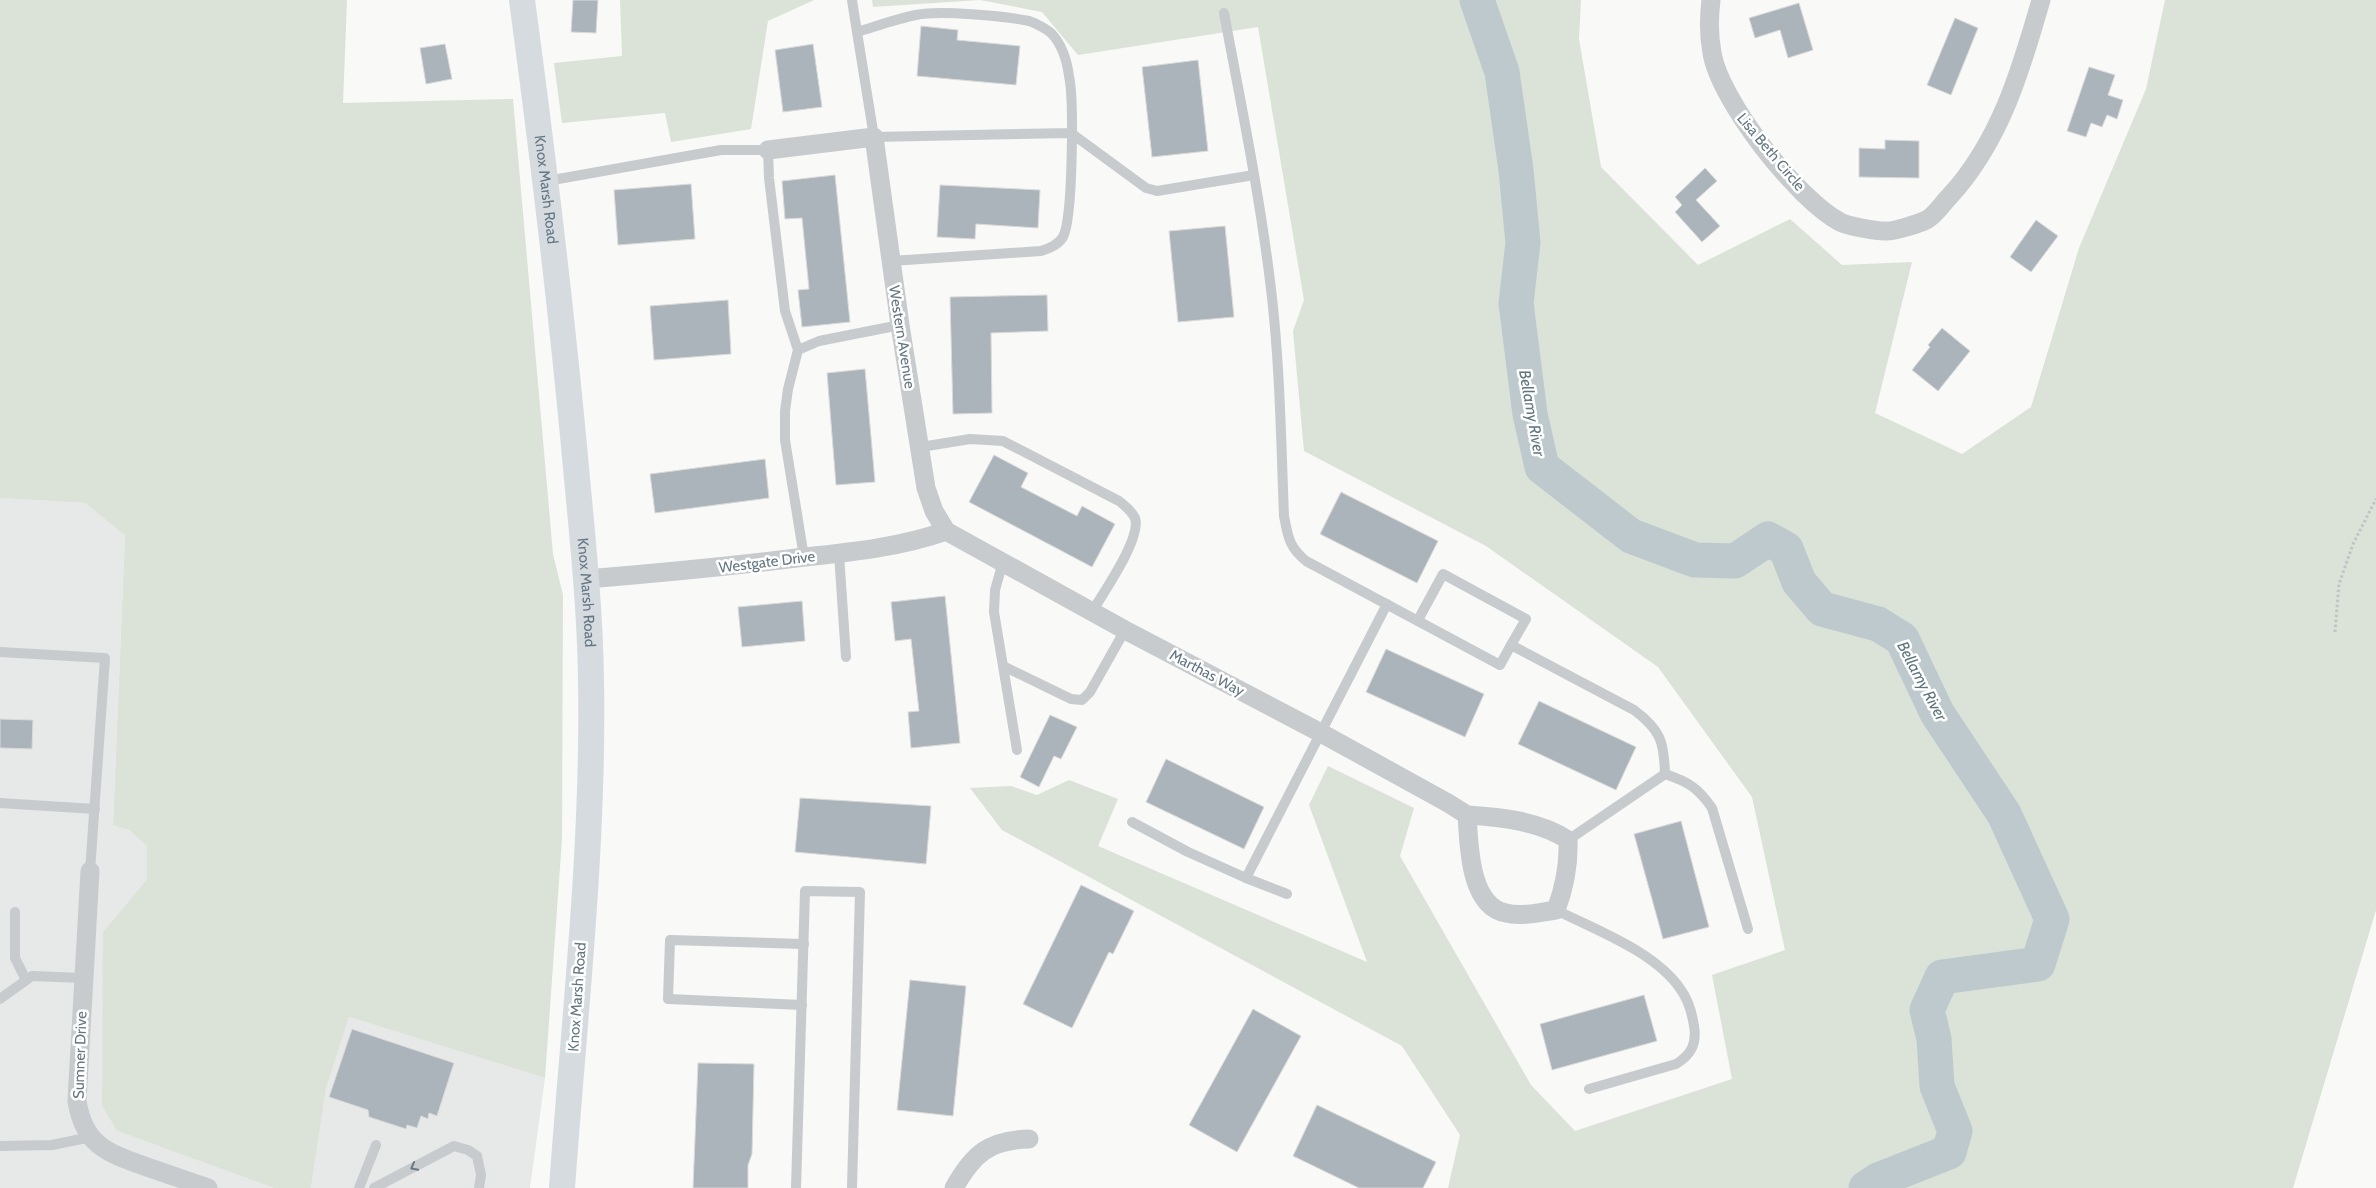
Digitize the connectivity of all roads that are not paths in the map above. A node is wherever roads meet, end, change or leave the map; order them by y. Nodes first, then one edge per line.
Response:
1 (522, 0) edge
2 (852, 0) edge
3 (1711, 0) edge
4 (2041, 0) edge
5 (1224, 13) dead end
6 (858, 32) junction
7 (1071, 133) junction
8 (874, 137) junction
9 (768, 150) junction
10 (1254, 175) junction
11 (547, 181) junction
12 (891, 261) junction
13 (900, 325) junction
14 (798, 350) junction
15 (921, 448) junction
16 (946, 531) junction
17 (839, 554) junction
18 (804, 558) junction
19 (1003, 562) junction
20 (586, 579) junction
21 (1386, 604) junction
22 (1092, 612) junction
23 (1418, 620) junction
24 (1125, 630) junction
25 (1511, 646) junction
26 (0, 652) edge
27 (846, 657) dead end
28 (1003, 666) junction
29 (1322, 733) junction
30 (1017, 750) dead end
31 (1666, 774) junction
32 (0, 803) edge
33 (94, 808) junction
34 (1467, 815) junction
35 (1132, 822) dead end
36 (1568, 840) junction
37 (90, 871) joint
38 (1246, 878) junction
39 (1288, 894) dead end
40 (1556, 910) junction
41 (15, 912) dead end
42 (1748, 929) dead end
43 (804, 944) junction
44 (82, 978) junction
45 (26, 980) junction
46 (0, 999) edge
47 (802, 1005) junction
48 (1589, 1089) dead end
49 (91, 1137) junction
50 (1028, 1139) dead end
51 (376, 1145) dead end
52 (0, 1146) edge
53 (208, 1188) edge
54 (359, 1188) edge
55 (374, 1188) edge
56 (479, 1188) edge
57 (562, 1188) edge
58 (796, 1188) edge
59 (852, 1188) edge
60 (954, 1188) edge

1 - 11 main road, Knox Marsh Road
2 - 6 lane
3 - 4 street, Lisa Beth Circle
5 - 10 lane
6 - 7 lane
6 - 8 lane
7 - 8 lane
7 - 10 lane
7 - 12 lane
8 - 9 street
8 - 12 street, Western Avenue
9 - 11 lane
9 - 14 lane
10 - 21 lane
11 - 20 main road, Knox Marsh Road
12 - 13 street, Western Avenue
13 - 14 lane
13 - 15 street, Western Avenue
14 - 18 lane
15 - 16 street, Western Avenue
15 - 22 lane
16 - 17 street, Westgate Drive
16 - 19 street, Marthas Way
17 - 18 street, Westgate Drive
17 - 27 lane
18 - 20 street, Westgate Drive
19 - 22 street, Marthas Way
19 - 28 lane
20 - 57 main road, Knox Marsh Road
21 - 23 lane
21 - 29 lane
22 - 24 street, Marthas Way
23 - 25 lane
23 - 25 lane
24 - 28 lane
24 - 29 street, Marthas Way
25 - 31 lane
26 - 33 lane
28 - 30 lane
29 - 34 street, Marthas Way
29 - 38 lane
31 - 36 lane
31 - 42 lane
32 - 33 lane
33 - 37 lane
34 - 36 street, Marthas Way
34 - 40 street
35 - 38 lane
36 - 40 street
37 - 44 street, Sumner Drive
38 - 39 lane
40 - 48 lane
41 - 45 lane
43 - 47 lane
43 - 47 lane
43 - 59 lane
44 - 45 lane
44 - 49 street, Sumner Drive
45 - 46 lane
47 - 58 lane
49 - 52 lane
49 - 53 street, Sumner Drive
50 - 60 street
51 - 54 lane
56 -> 55 lane

